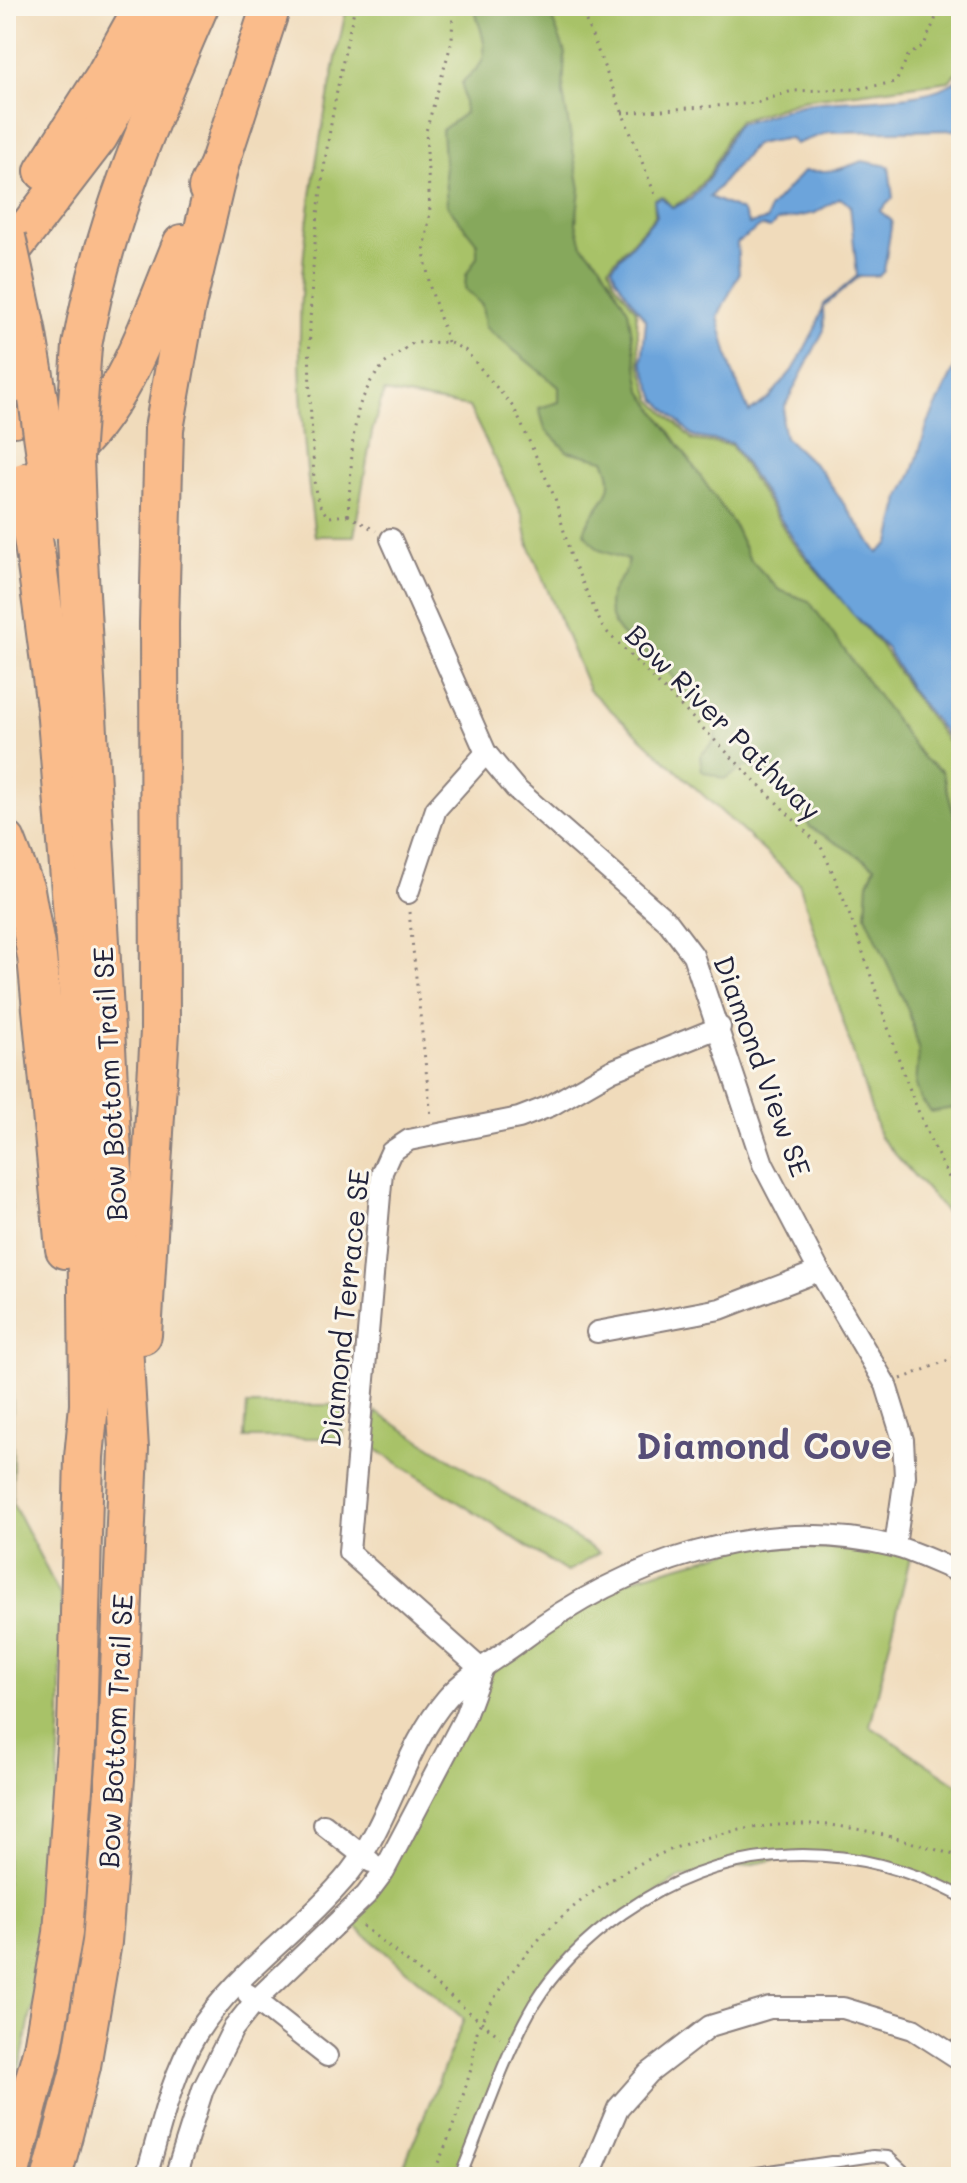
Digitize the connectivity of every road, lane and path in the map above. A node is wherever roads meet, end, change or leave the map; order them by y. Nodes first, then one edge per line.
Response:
1 (173, 6) edge
2 (199, 6) edge
3 (271, 6) edge
4 (355, 6) edge
5 (453, 6) edge
6 (580, 6) edge
7 (941, 6) edge
8 (137, 14) edge
9 (622, 113) junction
10 (219, 165) junction
11 (656, 197) dead end
12 (6, 220) edge
13 (6, 237) edge
14 (6, 257) edge
15 (448, 342) junction
16 (6, 377) edge
17 (26, 408) junction
18 (6, 499) edge
19 (348, 515) junction
20 (391, 539) joint
21 (57, 548) junction
22 (486, 753) junction
23 (6, 841) edge
24 (408, 893) joint
25 (720, 1027) junction
26 (433, 1135) junction
27 (961, 1199) edge
28 (819, 1271) junction
29 (597, 1332) dead end
30 (961, 1355) edge
31 (886, 1385) junction
32 (129, 1449) junction
33 (84, 1457) junction
34 (895, 1546) junction
35 (961, 1573) edge
36 (482, 1670) junction
37 (324, 1825) dead end
38 (361, 1856) junction
39 (961, 1857) edge
40 (384, 1871) junction
41 (961, 1896) edge
42 (348, 1914) junction
43 (236, 1985) junction
44 (256, 2000) junction
45 (481, 2023) junction
46 (514, 2047) junction
47 (327, 2056) dead end
48 (961, 2060) edge
49 (9, 2177) edge
50 (52, 2177) edge
51 (146, 2177) edge
52 (175, 2177) edge
53 (431, 2177) edge
54 (460, 2177) edge
55 (589, 2177) edge
56 (728, 2177) edge
57 (910, 2177) edge

1 - 14 highway
2 - 21 highway, Bow Bottom Trail SE, bridge
3 - 10 highway
4 - 19 path
5 - 15 path
6 - 9 path
7 - 9 path
8 - 12 highway
9 - 11 path
10 - 18 highway
10 - 32 highway
13 - 17 highway, bridge
15 - 19 path
15 - 27 path, Bow River Pathway
16 - 17 highway
17 - 21 highway, bridge
19 - 20 path
20 - 22 street, Diamond View SE
21 - 32 highway, Bow Bottom Trail SE
21 - 33 highway, Bow Bottom Trail SE
22 - 24 street
22 - 25 street, Diamond View SE
23 - 33 highway
24 - 26 path
25 - 26 street, Diamond Terrace SE
25 - 28 street, Diamond View SE
26 - 36 street, Diamond Terrace SE
28 - 29 street
28 - 31 street, Diamond View SE
30 - 31 path
31 - 34 street, Diamond View SE
32 - 50 highway, Bow Bottom Trail SE
33 - 49 highway, Bow Bottom Trail SE
34 - 35 street
34 - 36 street
36 - 38 street
36 - 40 street
37 - 38 street
38 - 40 street
38 - 43 street
39 - 45 path
40 - 42 street
41 - 46 lane
42 - 44 street
42 - 45 path
43 - 44 street
43 - 51 street
44 - 47 street
44 - 52 street
45 - 46 path
45 - 53 path
46 - 54 lane
48 - 55 street
56 - 57 lane

